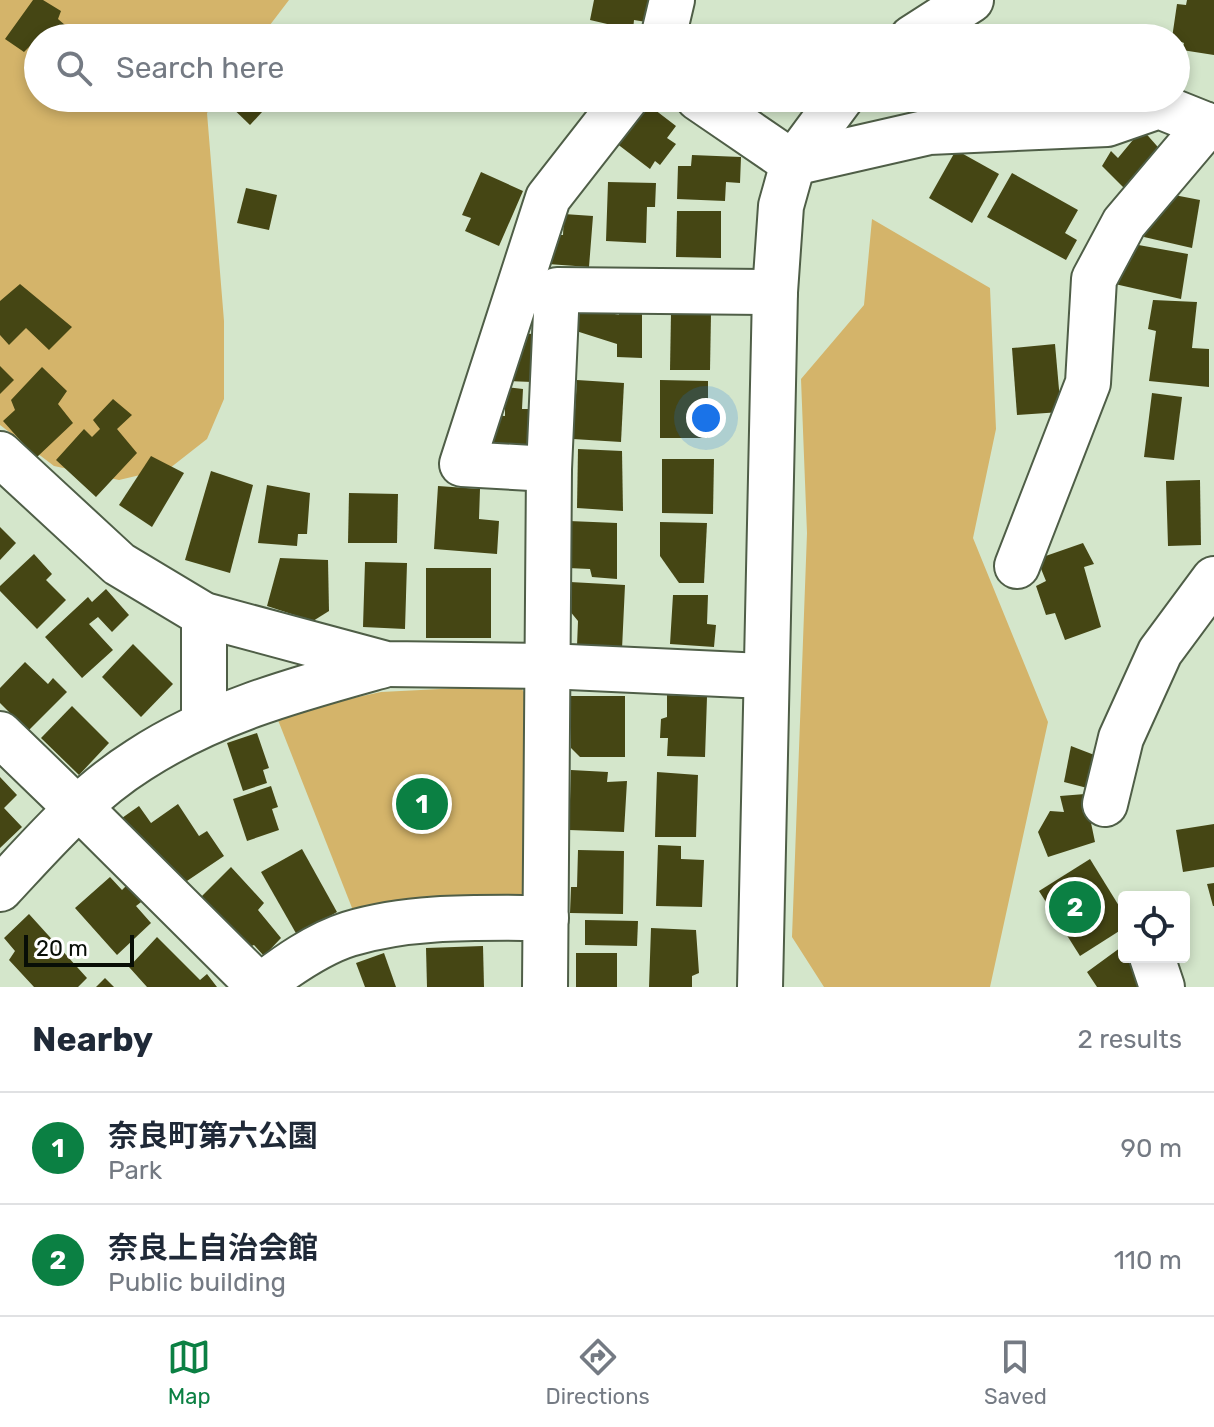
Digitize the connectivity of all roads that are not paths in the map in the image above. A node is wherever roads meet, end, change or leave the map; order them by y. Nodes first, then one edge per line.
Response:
1 (672, 0) edge
2 (971, 0) edge
3 (666, 24) edge
4 (934, 24) edge
5 (615, 112) edge
6 (718, 112) edge
7 (831, 112) edge
8 (1142, 112) edge
9 (1174, 112) edge
10 (1210, 126) edge
11 (793, 163) junction
12 (775, 292) junction
13 (0, 454) edge
14 (549, 469) junction
15 (1017, 566) dead end
16 (1214, 579) edge
17 (204, 615) junction
18 (386, 664) junction
19 (547, 666) junction
20 (765, 676) junction
21 (204, 723) junction
22 (0, 734) edge
23 (1105, 804) dead end
24 (79, 807) junction
25 (0, 889) edge
26 (546, 918) junction
27 (1154, 963) edge
28 (259, 987) edge
29 (545, 987) edge
30 (760, 987) edge
31 (1162, 987) edge

1 - 3 street
2 - 4 street
5 - 14 street
6 - 11 street
7 - 11 street
8 - 11 street
9 - 10 street
10 - 15 street
11 - 12 street
12 - 14 street
12 - 20 street
13 - 17 street
14 - 19 street
16 - 23 street
17 - 18 street
17 - 21 street
18 - 19 street
18 - 21 street
19 - 20 street
19 - 26 street
20 - 30 street
21 - 24 street
22 - 24 street
24 - 25 street
24 - 28 street
26 - 28 street
26 - 29 street
27 - 31 street

